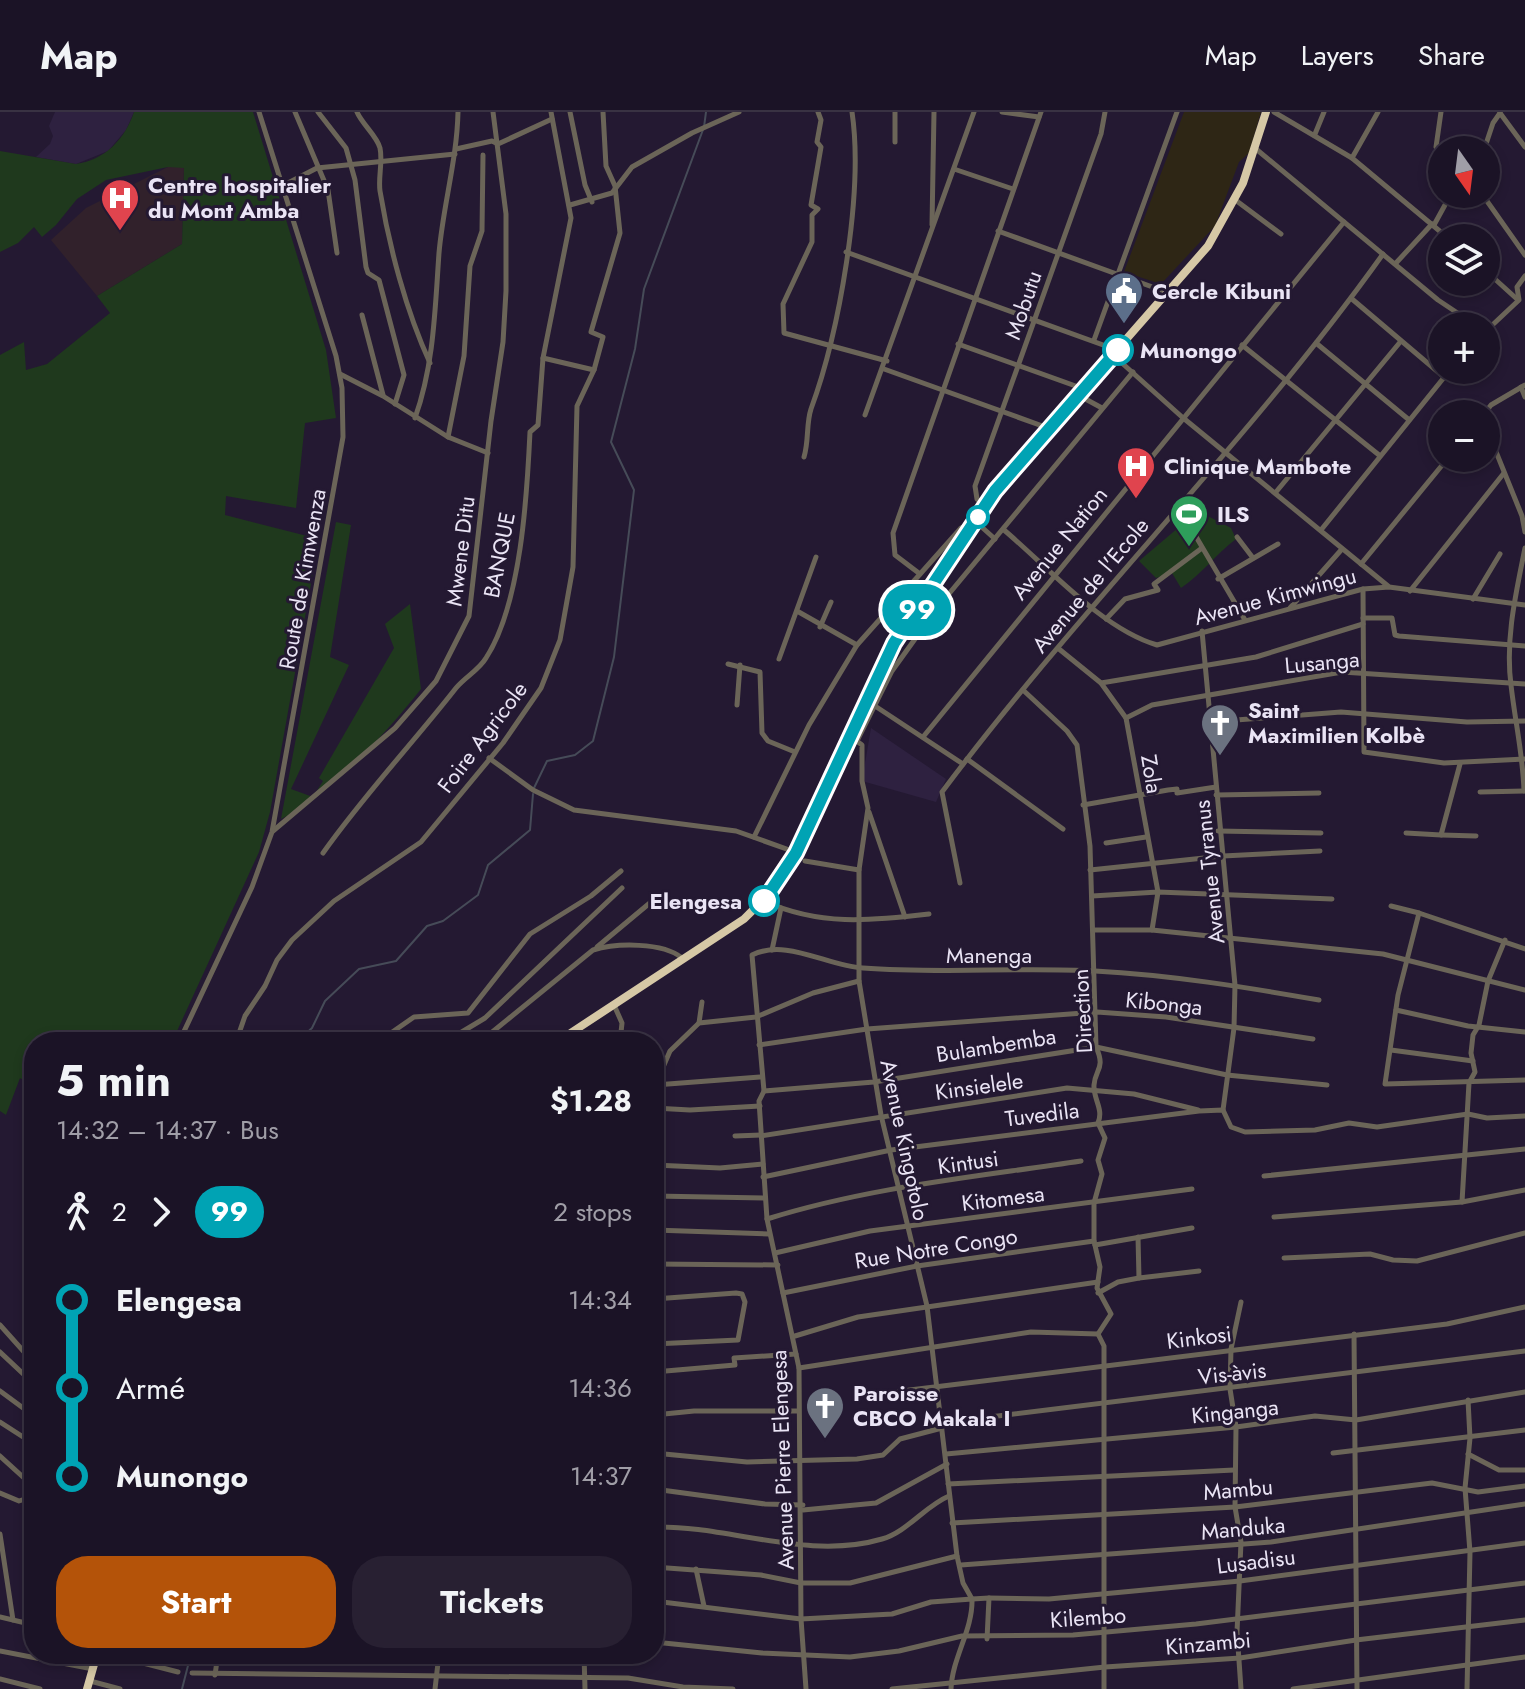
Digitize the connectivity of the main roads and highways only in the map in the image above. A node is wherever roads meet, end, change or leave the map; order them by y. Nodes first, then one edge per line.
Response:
1 (1266, 112) edge
2 (572, 1032) edge
3 (94, 1664) edge
4 (89, 1685) edge

1 - 2 highway
3 - 4 highway

